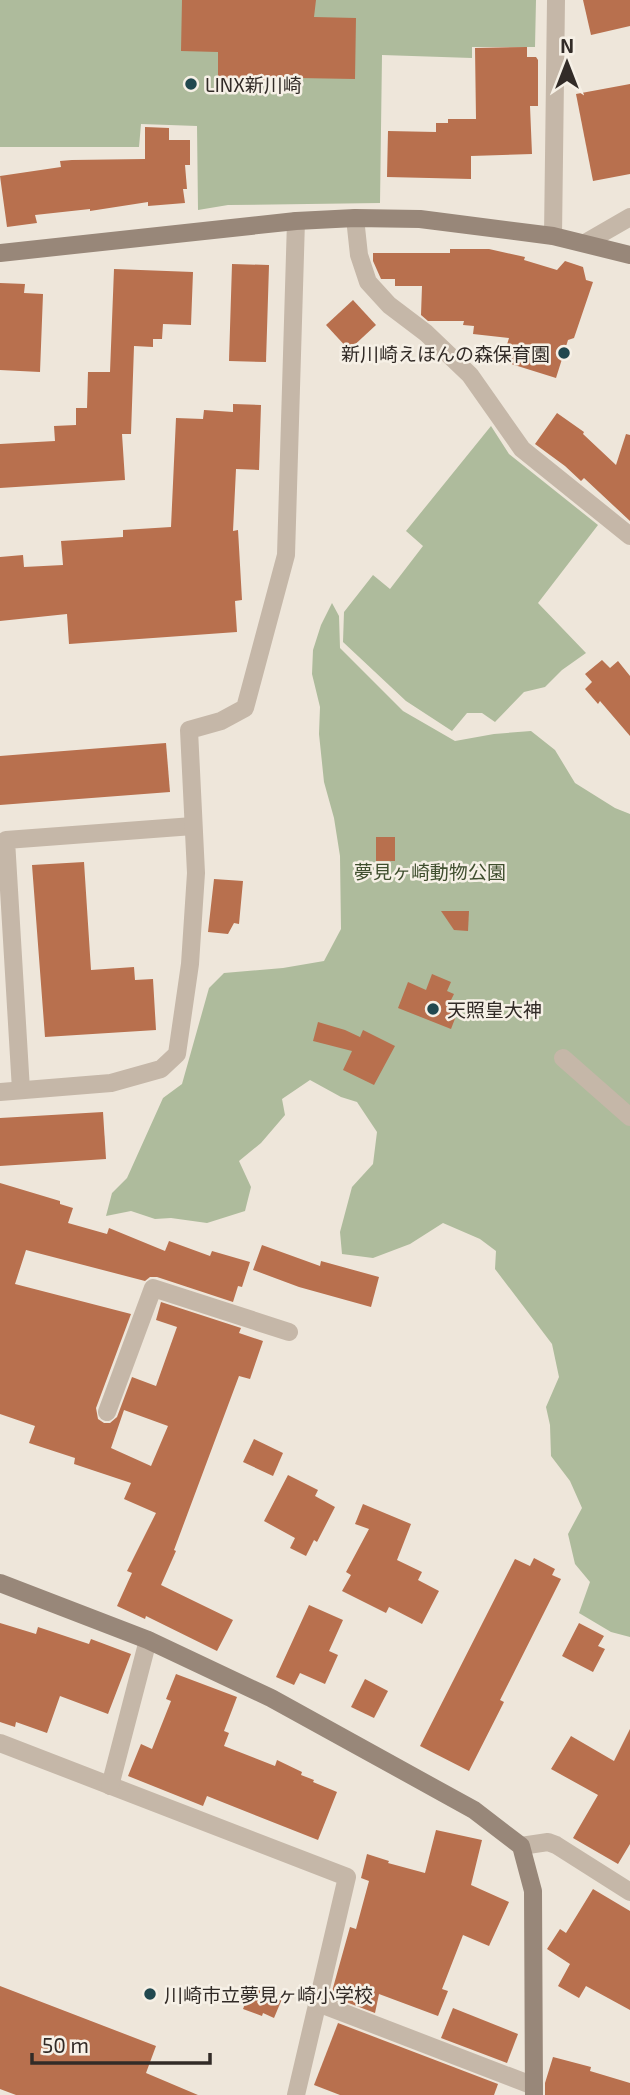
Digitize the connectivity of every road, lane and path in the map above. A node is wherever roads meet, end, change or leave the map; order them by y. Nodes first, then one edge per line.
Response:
1 (556, 0) edge
2 (630, 217) edge
3 (355, 218) junction
4 (296, 221) junction
5 (553, 236) junction
6 (584, 243) junction
7 (0, 253) edge
8 (630, 255) edge
9 (630, 536) edge
10 (193, 826) junction
11 (563, 1058) dead end
12 (21, 1090) junction
13 (0, 1092) edge
14 (630, 1117) edge
15 (289, 1332) dead end
16 (107, 1412) dead end
17 (0, 1583) edge
18 (148, 1640) junction
19 (0, 1743) edge
20 (110, 1786) junction
21 (521, 1846) junction
22 (630, 1892) edge
23 (318, 2003) junction
24 (534, 2091) edge
25 (296, 2095) edge

1 - 5 street
2 - 6 street
3 - 4 street
3 - 5 street
3 - 9 street
4 - 7 street
4 - 10 street
5 - 6 street
6 - 8 street
10 - 12 street
10 - 12 street
11 - 14 street
12 - 13 street
15 - 16 street
17 - 18 street
18 - 20 street
18 - 21 street
19 - 20 street
20 - 23 street
21 - 22 street
21 - 24 street
23 - 24 street
23 - 25 street

